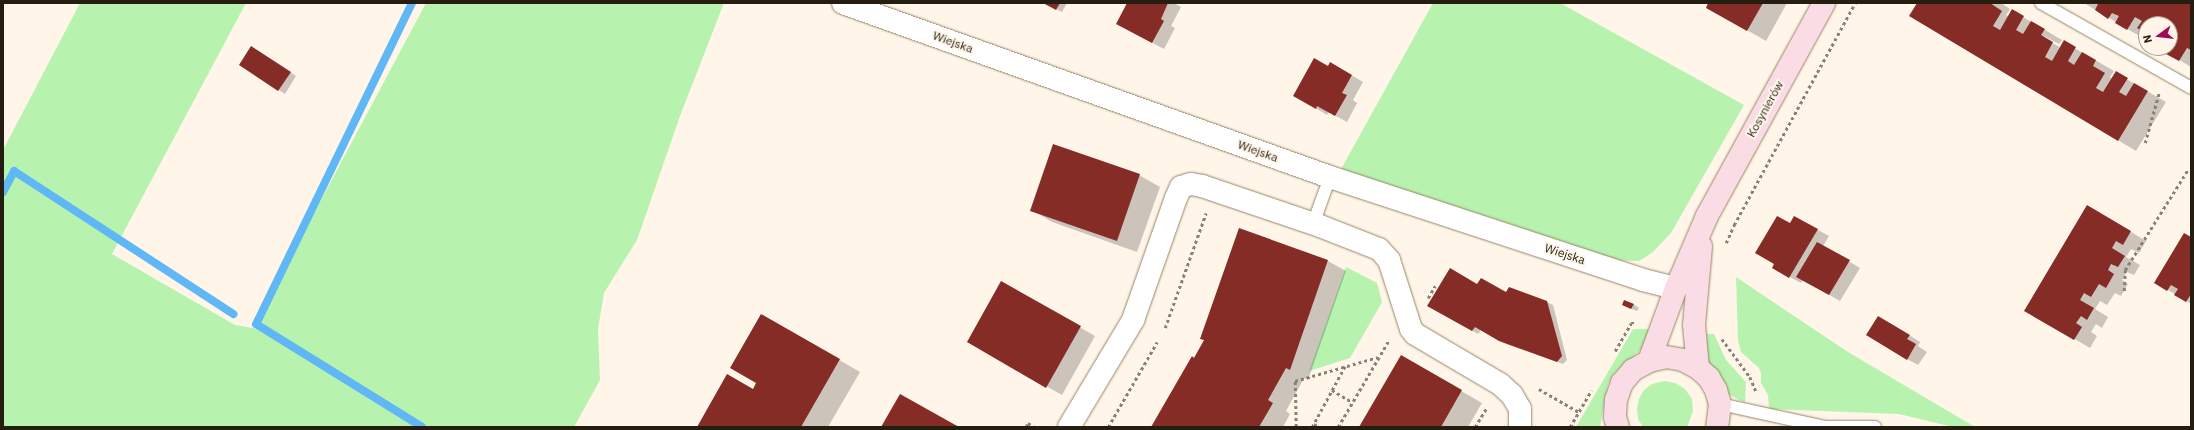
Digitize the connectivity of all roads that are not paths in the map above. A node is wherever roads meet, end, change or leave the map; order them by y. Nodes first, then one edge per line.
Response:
1 (843, 3) edge
2 (1824, 3) edge
3 (2041, 3) edge
4 (2191, 88) edge
5 (1330, 177) junction
6 (1707, 216) junction
7 (1313, 224) junction
8 (1676, 288) junction
9 (1648, 361) junction
10 (1698, 368) junction
11 (1720, 404) junction
12 (1614, 424) edge
13 (1069, 427) edge
14 (1520, 427) edge
15 (1717, 427) edge
16 (1824, 427) edge
17 (1875, 427) edge

1 - 5 street, Wiejska
2 - 6 main road, Kosynierów
3 - 4 lane
5 - 7 lane
5 - 8 street, Wiejska
6 - 8 main road, Kosynierów
6 - 10 main road, Kosynierów
7 - 13 street
7 - 14 street
8 - 9 main road, Kosynierów
9 - 10 main road
9 - 12 main road
10 - 11 main road
11 - 15 main road
11 - 16 lane
16 - 17 lane

